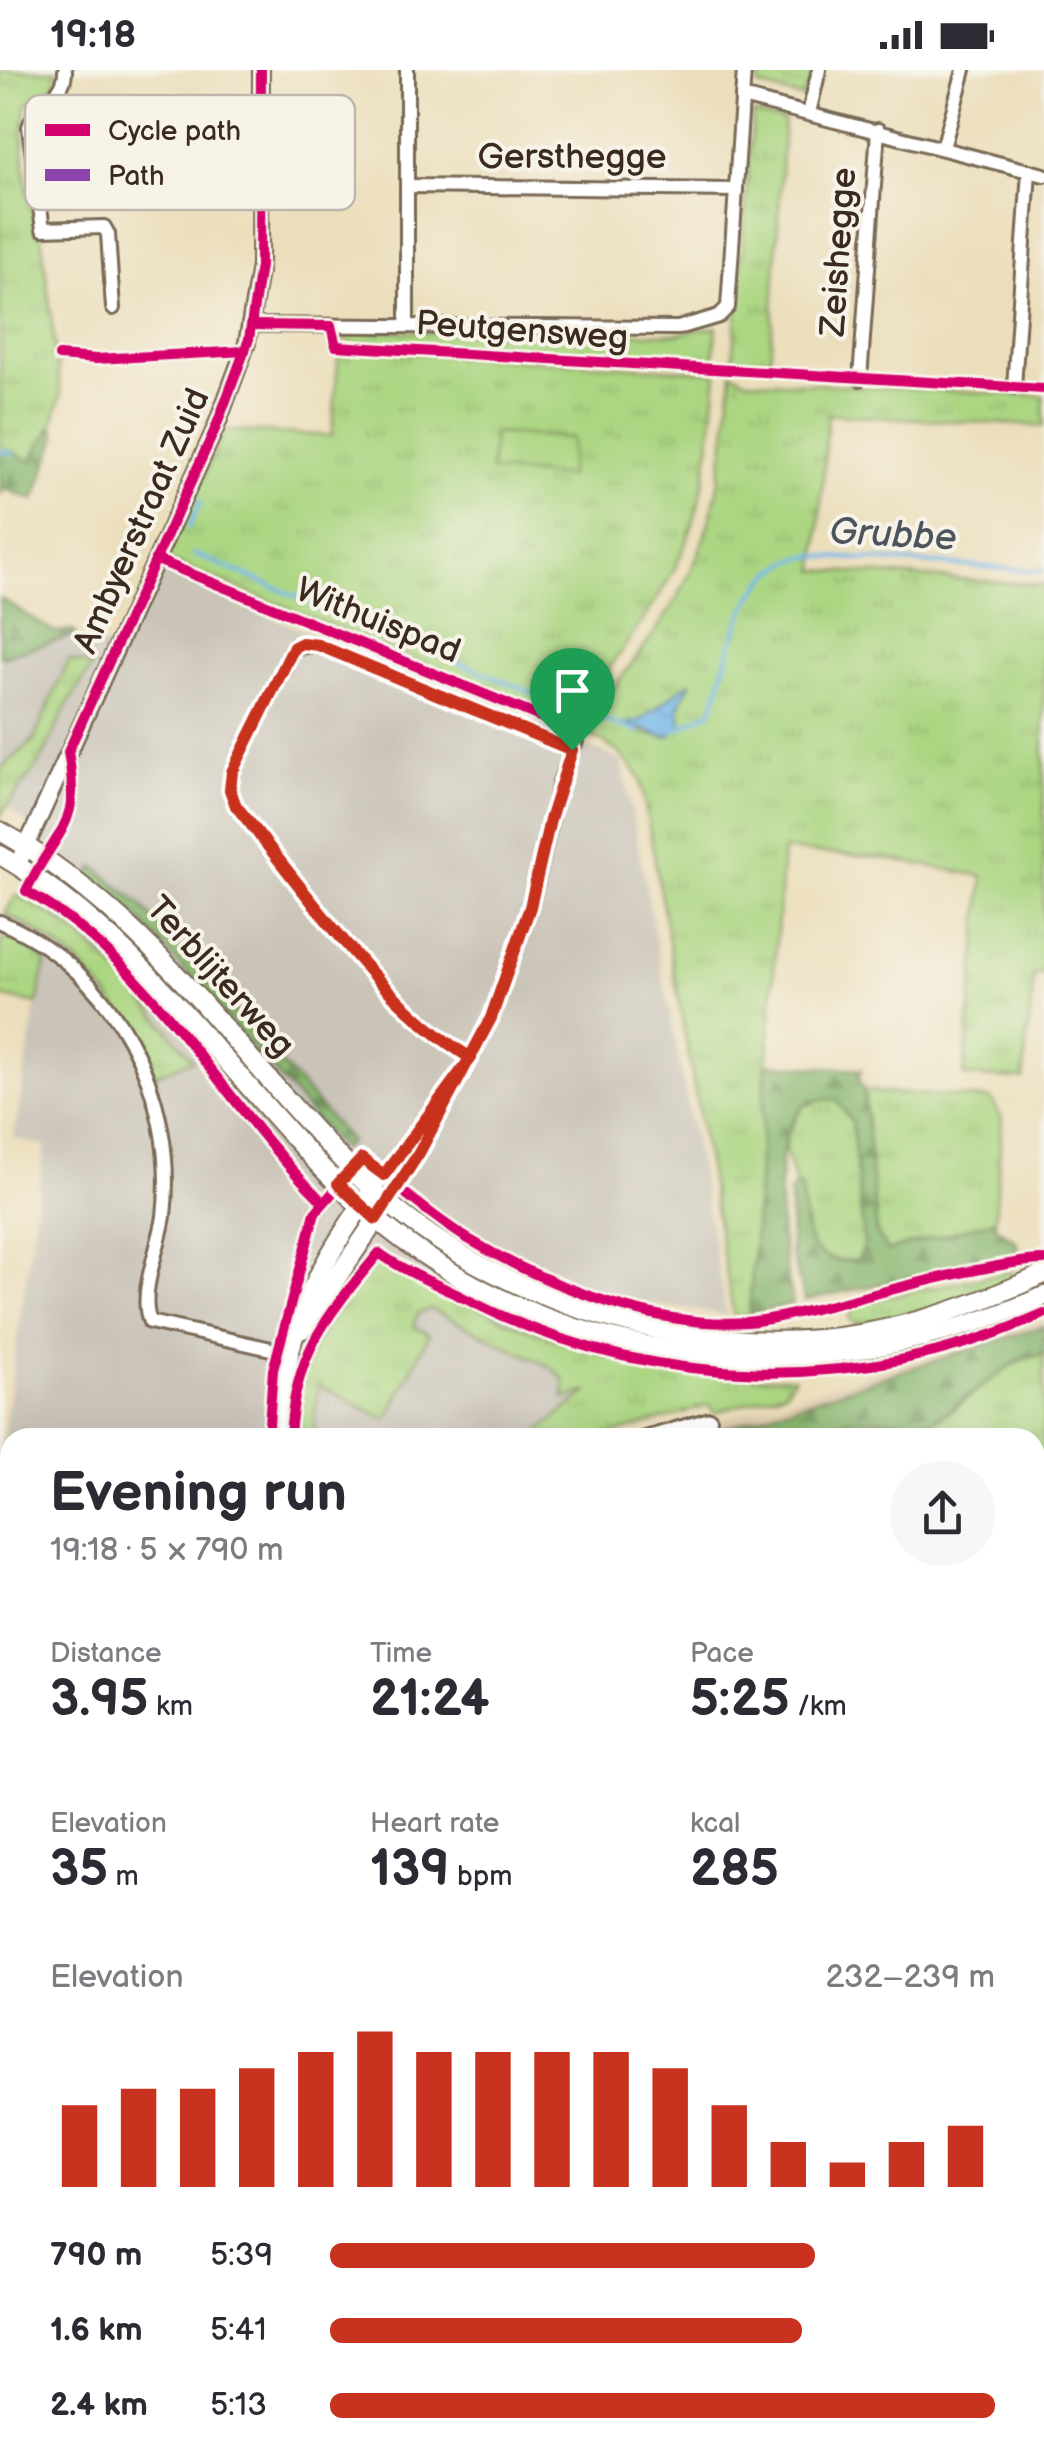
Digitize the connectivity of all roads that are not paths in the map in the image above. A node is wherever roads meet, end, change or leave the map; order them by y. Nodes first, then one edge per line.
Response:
1 (65, 70) edge
2 (262, 70) edge
3 (407, 70) edge
4 (744, 70) edge
5 (818, 70) edge
6 (964, 70) edge
7 (53, 95) edge
8 (262, 95) edge
9 (742, 97) junction
10 (810, 113) junction
11 (878, 130) junction
12 (943, 148) junction
13 (1029, 171) junction
14 (1044, 175) edge
15 (408, 186) junction
16 (736, 190) junction
17 (40, 210) edge
18 (260, 210) edge
19 (113, 308) dead end
20 (252, 325) junction
21 (408, 326) junction
22 (860, 379) dead end
23 (1014, 387) dead end
24 (579, 733) dead end
25 (572, 750) junction
26 (0, 831) edge
27 (26, 845) junction
28 (0, 854) edge
29 (18, 865) junction
30 (0, 922) edge
31 (471, 1058) junction
32 (445, 1098) junction
33 (373, 1190) junction
34 (388, 1203) junction
35 (361, 1206) junction
36 (376, 1219) junction
37 (1044, 1274) edge
38 (1044, 1296) edge
39 (798, 1348) junction
40 (289, 1353) junction
41 (710, 1419) dead end
42 (279, 1428) edge
43 (679, 1428) edge

1 - 7 street
2 - 8 street, Ambyerstraat Zuid
3 - 15 street
4 - 9 street
5 - 10 street
6 - 12 street
9 - 10 street
9 - 16 street
10 - 11 street
11 - 12 street
11 - 22 street, Zeishegge
12 - 13 street
13 - 14 street
13 - 23 street
15 - 16 street, Gersthegge
15 - 21 street
16 - 21 street
17 - 19 street
18 - 20 street, Ambyerstraat Zuid
20 - 21 street
20 - 27 street, Ambyerstraat Zuid
24 - 25 street
25 - 31 street
25 - 31 street
26 - 27 main road, Terblijterweg
27 - 29 street, Ambyerstraat Zuid
27 - 33 main road, Terblijterweg
28 - 29 main road, Terblijterweg
29 - 35 main road, Terblijterweg
30 - 40 street
31 - 32 street
32 - 33 street
32 - 34 street
33 - 34 main road, Terblijterweg
33 - 35 main road
34 - 36 main road
34 - 39 main road, Terblijterweg
35 - 36 main road, Terblijterweg
35 - 40 main road
36 - 39 main road, Terblijterweg
36 - 40 main road
37 - 39 main road
38 - 39 main road
40 - 42 main road
41 - 43 street

